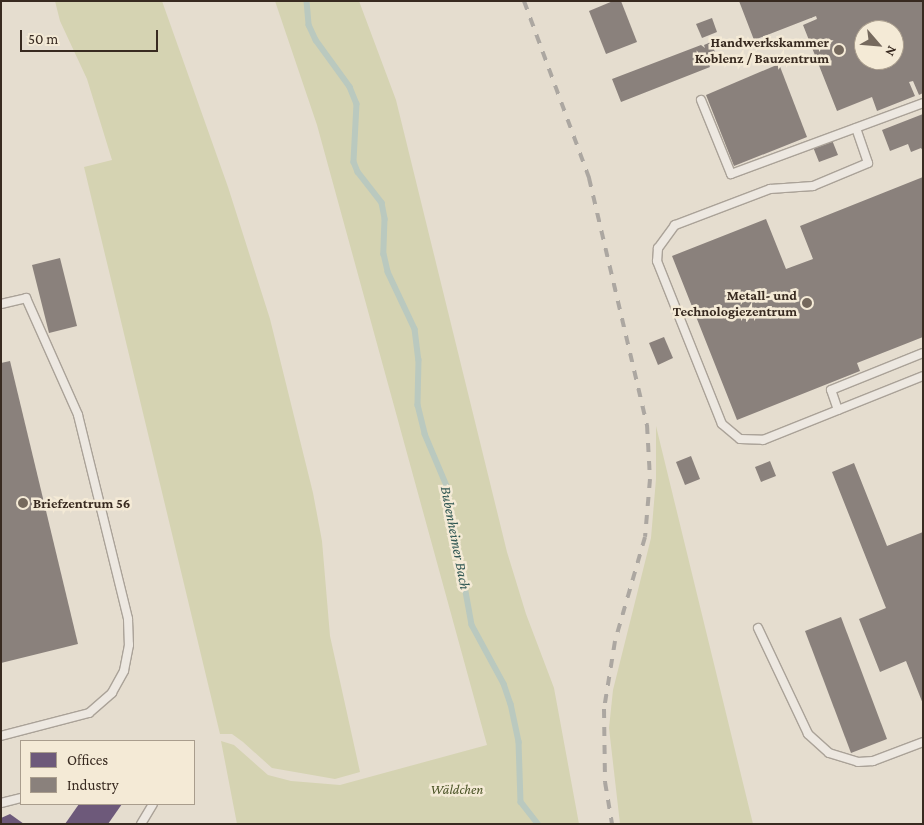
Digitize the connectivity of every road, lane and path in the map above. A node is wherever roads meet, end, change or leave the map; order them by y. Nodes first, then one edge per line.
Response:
1 (701, 100) dead end
2 (923, 103) edge
3 (856, 128) junction
4 (1, 304) edge
5 (923, 353) edge
6 (923, 376) edge
7 (838, 410) junction
8 (758, 628) dead end
9 (1, 736) edge
10 (923, 742) edge
11 (20, 798) edge
12 (1, 803) edge
13 (151, 805) edge
14 (140, 824) edge

1 - 3 lane
2 - 3 lane
3 - 7 lane
4 - 9 lane
5 - 7 lane
6 - 7 lane
8 - 10 lane
11 - 12 lane
13 - 14 lane

